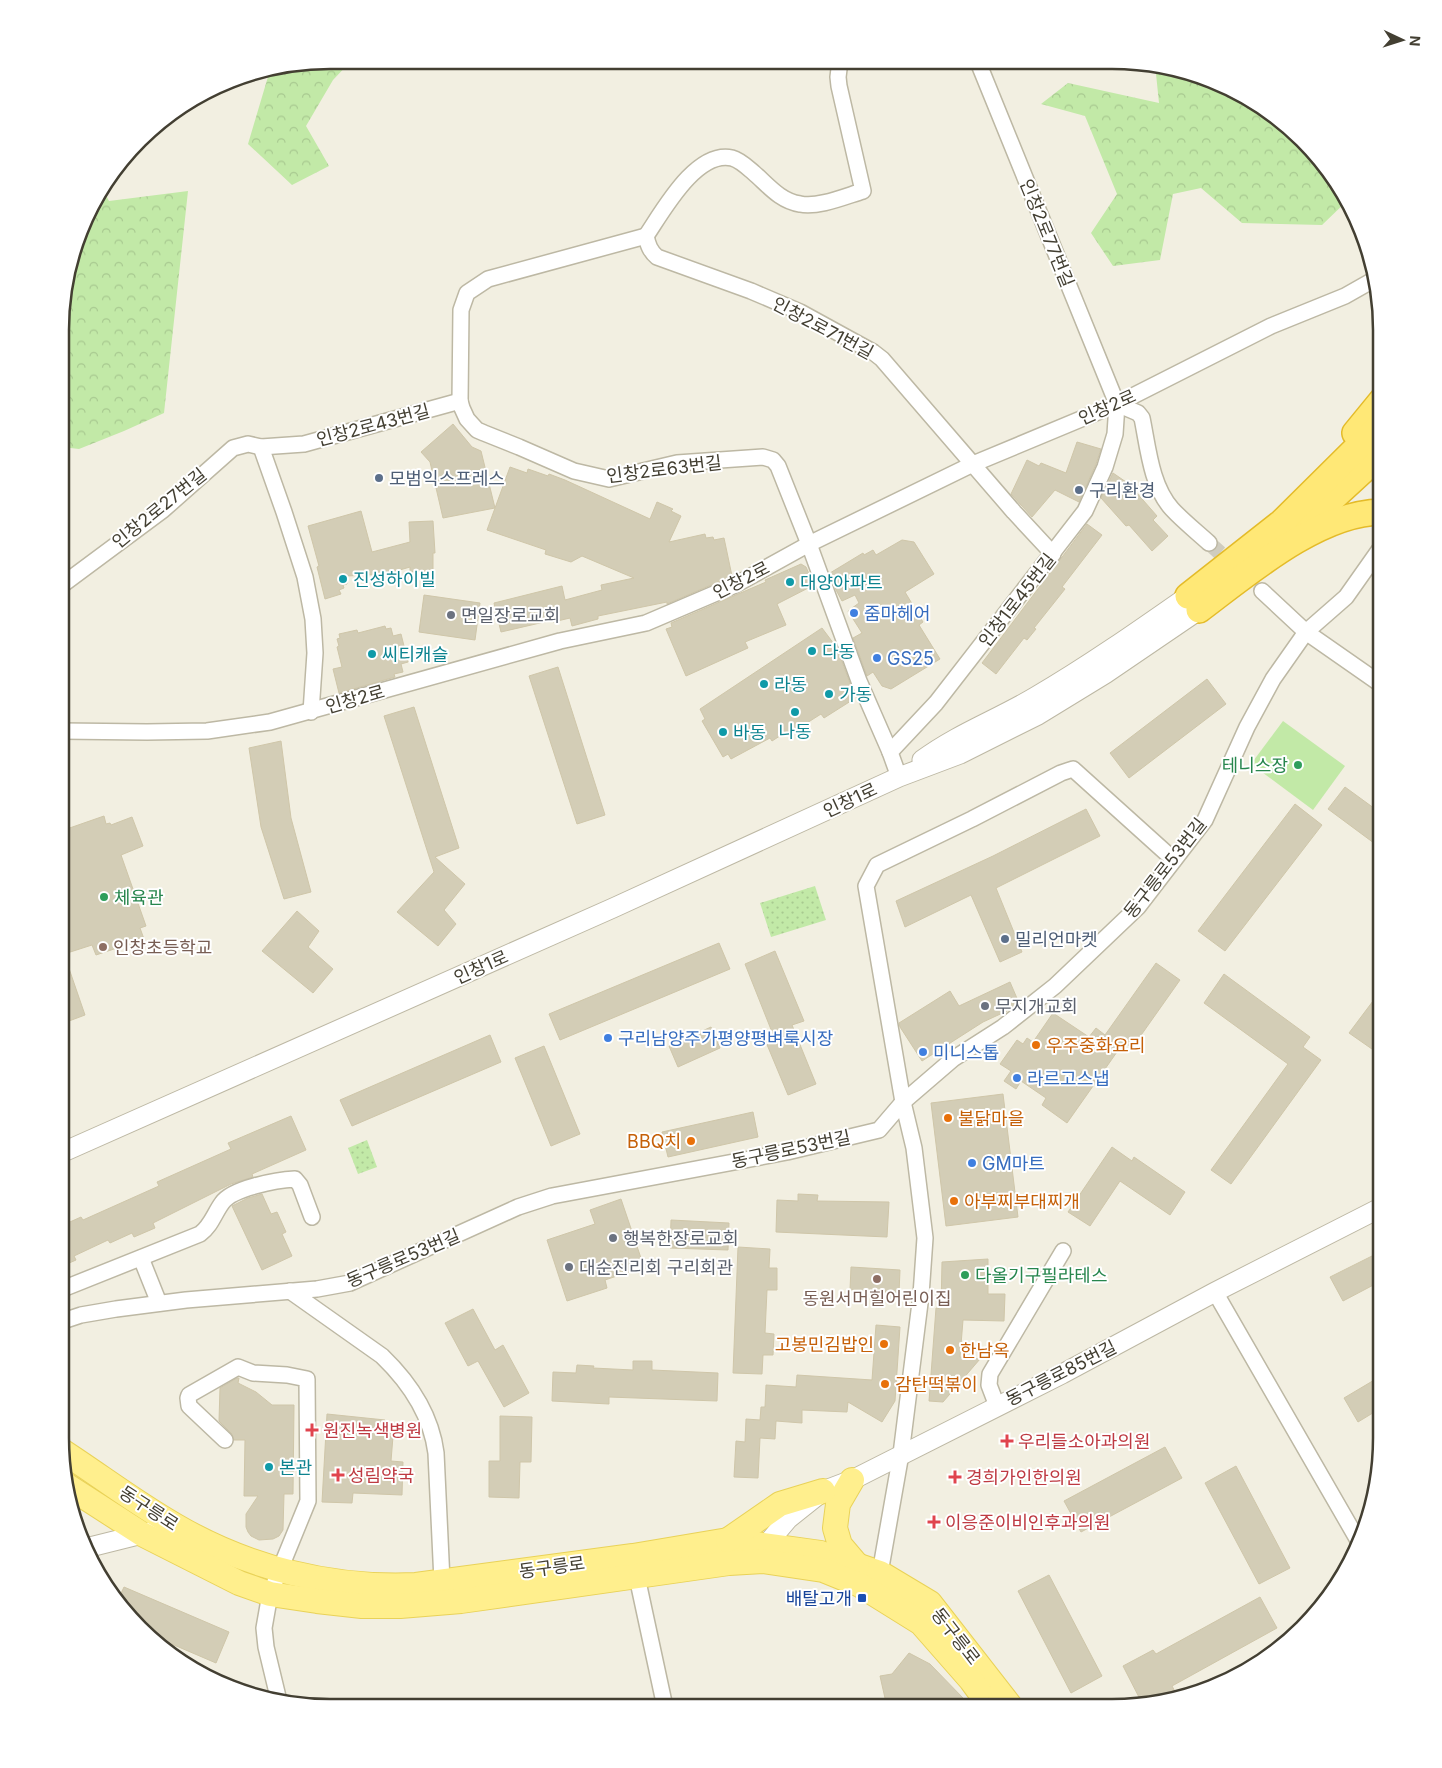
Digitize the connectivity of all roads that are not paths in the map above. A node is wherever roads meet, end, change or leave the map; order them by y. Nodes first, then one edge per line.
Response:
1 (839, 69) edge
2 (981, 69) edge
3 (646, 236) junction
4 (1369, 283) edge
5 (460, 401) junction
6 (1117, 404) junction
7 (1373, 411) edge
8 (1373, 432) edge
9 (261, 447) junction
10 (1373, 461) edge
11 (973, 464) junction
12 (1373, 513) edge
13 (1282, 522) junction
14 (1209, 543) tunnel mouth
15 (809, 544) junction
16 (1053, 554) junction
17 (1271, 555) junction
18 (1373, 559) edge
19 (69, 580) edge
20 (1262, 591) tunnel mouth
21 (1193, 603) junction
22 (1306, 632) junction
23 (1373, 679) edge
24 (311, 712) junction
25 (69, 731) edge
26 (890, 752) junction
27 (899, 777) junction
28 (1174, 860) junction
29 (903, 1102) junction
30 (69, 1149) edge
31 (1373, 1211) edge
32 (312, 1217) dead end
33 (1064, 1251) dead end
34 (141, 1258) junction
35 (69, 1286) edge
36 (290, 1291) junction
37 (1215, 1292) junction
38 (158, 1303) junction
39 (69, 1320) edge
40 (997, 1406) junction
41 (225, 1440) dead end
42 (901, 1454) junction
43 (69, 1456) edge
44 (852, 1480) junction
45 (74, 1490) edge
46 (823, 1491) junction
47 (176, 1526) junction
48 (1355, 1533) edge
49 (142, 1534) junction
50 (728, 1540) junction
51 (93, 1546) edge
52 (765, 1553) junction
53 (856, 1565) junction
54 (280, 1570) junction
55 (880, 1574) junction
56 (637, 1577) junction
57 (442, 1582) junction
58 (270, 1594) junction
59 (277, 1694) edge
60 (663, 1699) edge
61 (985, 1699) edge
62 (1005, 1699) edge

1 - 3 street
2 - 6 street, 인창2로77번길
3 - 5 street
3 - 11 street, 인창2로71번길
4 - 6 street, 인창2로
5 - 9 street, 인창2로43번길
5 - 15 street, 인창2로63번길
6 - 11 street, 인창2로
6 - 14 street
6 - 16 street, 인창1로45번길
7 - 13 highway
8 - 13 highway
9 - 19 street, 인창2로27번길
9 - 24 street
10 - 17 highway
11 - 15 street, 인창2로
11 - 16 street, 인창2로71번길
12 - 17 highway
13 - 21 highway
15 - 24 street, 인창2로
15 - 26 street
16 - 26 street, 인창1로45번길
17 - 21 highway
18 - 22 street, 동구릉로53번길
20 - 22 street
21 - 27 street, 인창1로
22 - 23 street
22 - 28 street, 동구릉로53번길
24 - 25 street, 인창2로
26 - 27 street
27 - 30 street, 인창1로
28 - 29 street, 동구릉로53번길
28 - 29 street
29 - 36 street, 동구릉로53번길
29 - 42 street
31 - 37 street, 동구릉로85번길
32 - 34 street
33 - 40 street
34 - 35 street
34 - 38 street
36 - 38 street, 동구릉로53번길
36 - 57 street
37 - 40 street, 동구릉로85번길
37 - 48 street
38 - 39 street, 동구릉로53번길
40 - 42 street, 동구릉로85번길
41 - 54 street
42 - 44 street, 동구릉로85번길
42 - 55 street
43 - 47 main road, 동구릉로
44 - 46 street, 동구릉로85번길
44 - 53 main road
45 - 49 main road, 동구릉로
46 - 50 main road
46 - 52 street, 동구릉로85번길
47 - 49 street
47 - 54 main road, 동구릉로
49 - 51 street
49 - 58 main road, 동구릉로
50 - 52 main road, 동구릉로
50 - 57 main road, 동구릉로
52 - 53 main road, 동구릉로
52 - 56 main road, 동구릉로
52 - 61 main road, 동구릉로
53 - 55 main road, 동구릉로
54 - 57 main road, 동구릉로
54 - 58 street
55 - 62 main road, 동구릉로
56 - 58 main road, 동구릉로
56 - 60 street
58 - 59 street

